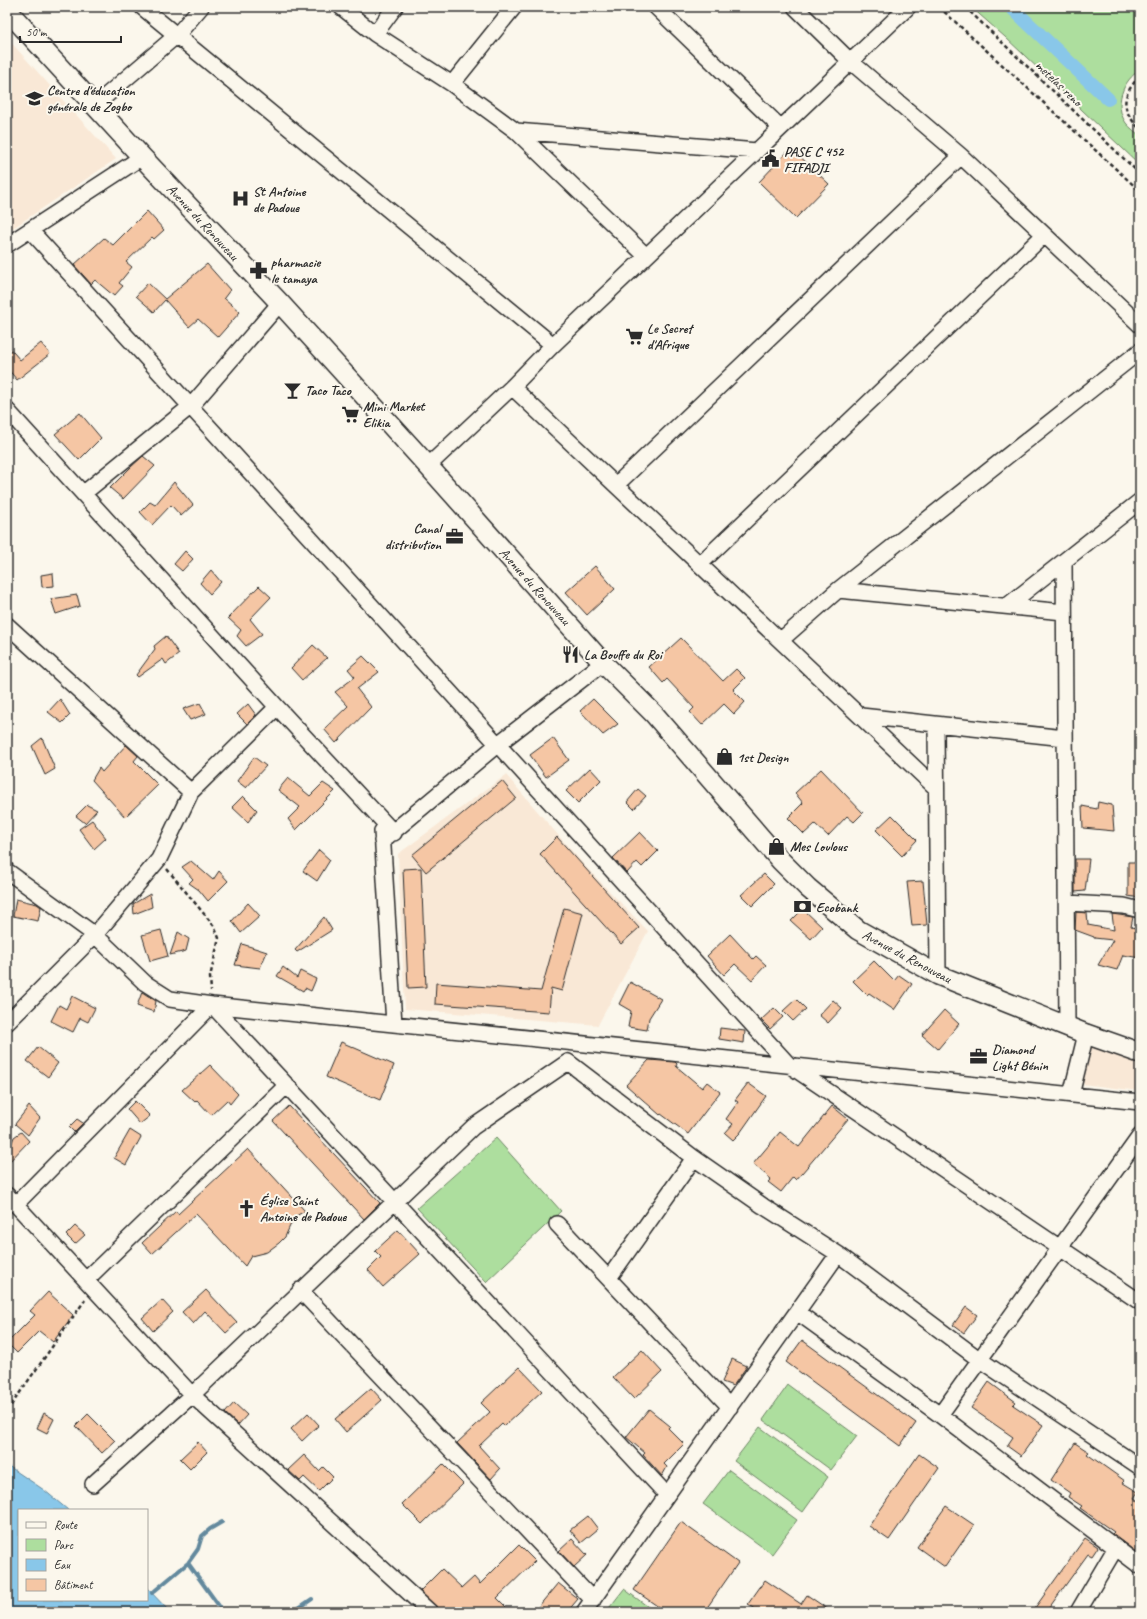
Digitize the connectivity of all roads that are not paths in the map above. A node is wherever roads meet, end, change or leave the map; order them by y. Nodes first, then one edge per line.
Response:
1 (142, 7) edge
2 (201, 7) edge
3 (341, 7) edge
4 (395, 7) edge
5 (514, 7) edge
6 (656, 7) edge
7 (795, 7) edge
8 (908, 7) edge
9 (7, 10) edge
10 (375, 34) junction
11 (177, 35) junction
12 (850, 61) junction
13 (452, 84) junction
14 (94, 106) junction
15 (780, 128) junction
16 (516, 131) junction
17 (756, 151) junction
18 (961, 156) junction
19 (142, 157) junction
20 (30, 230) junction
21 (1044, 235) junction
22 (7, 245) edge
23 (646, 256) junction
24 (280, 304) junction
25 (1140, 325) edge
26 (553, 345) junction
27 (1140, 351) edge
28 (512, 387) junction
29 (191, 406) junction
30 (9, 414) edge
31 (428, 466) junction
32 (616, 484) junction
33 (84, 493) junction
34 (1140, 501) edge
35 (1064, 561) junction
36 (700, 564) junction
37 (838, 590) junction
38 (1006, 606) junction
39 (1064, 612) junction
40 (7, 625) edge
41 (781, 640) junction
42 (603, 663) junction
43 (277, 707) junction
44 (861, 716) junction
45 (936, 725) junction
46 (1065, 738) junction
47 (498, 744) junction
48 (935, 787) junction
49 (191, 792) junction
50 (388, 837) junction
51 (10, 879) edge
52 (1067, 903) junction
53 (1140, 910) edge
54 (94, 935) junction
55 (938, 975) junction
56 (212, 1005) junction
57 (7, 1023) edge
58 (394, 1024) junction
59 (1067, 1026) junction
60 (1086, 1034) junction
61 (1140, 1053) edge
62 (789, 1065) junction
63 (287, 1086) junction
64 (1071, 1095) junction
65 (1140, 1102) edge
66 (1137, 1145) edge
67 (694, 1158) junction
68 (11, 1200) edge
69 (395, 1202) junction
70 (557, 1224) dead end
71 (1060, 1248) junction
72 (838, 1254) junction
73 (609, 1278) junction
74 (90, 1284) junction
75 (300, 1290) junction
76 (1140, 1302) edge
77 (797, 1312) junction
78 (980, 1360) junction
79 (192, 1395) junction
80 (730, 1407) junction
81 (940, 1415) junction
82 (1140, 1467) edge
83 (94, 1484) dead end
84 (667, 1495) junction
85 (1116, 1549) junction
86 (1140, 1566) edge
87 (588, 1606) edge
88 (430, 1612) edge
89 (1080, 1612) edge

1 - 11 street
2 - 11 street
3 - 10 street
4 - 10 street
5 - 13 street
6 - 15 street
7 - 12 street
8 - 12 street
9 - 14 main road, Avenue du Renouveau
10 - 13 street
11 - 14 street
11 - 26 street
12 - 15 street
12 - 18 street
13 - 16 street
14 - 19 main road, Avenue du Renouveau
15 - 17 street
16 - 17 street
16 - 23 street
17 - 23 street
18 - 21 street
18 - 32 street
19 - 20 street
19 - 24 main road, Avenue du Renouveau
20 - 22 street
20 - 29 street
21 - 25 street
21 - 36 street
23 - 26 street
24 - 29 street
24 - 31 main road, Avenue du Renouveau
26 - 28 street
27 - 37 street
28 - 31 street
28 - 32 street
29 - 33 street
29 - 47 street
30 - 33 street
31 - 42 main road, Avenue du Renouveau
32 - 36 street
33 - 43 street
34 - 35 street
35 - 38 street
35 - 39 street
36 - 41 street
37 - 38 street
37 - 41 street
38 - 39 street
39 - 46 street
40 - 49 street
41 - 44 street
42 - 47 street
42 - 55 main road, Avenue du Renouveau
43 - 49 street
43 - 50 street
44 - 45 street
44 - 48 street
45 - 46 street
45 - 48 street
46 - 52 street
47 - 50 street
47 - 62 street
48 - 55 street
49 - 54 street
50 - 58 street
51 - 54 street
52 - 53 street
52 - 59 street
54 - 56 street
54 - 57 street
55 - 59 main road, Avenue du Renouveau
56 - 58 street
56 - 63 street
56 - 68 street
58 - 62 street
59 - 60 main road, Avenue du Renouveau
60 - 61 main road, Avenue du Renouveau
60 - 64 street
62 - 64 street
62 - 71 street
63 - 69 street
63 - 74 street
64 - 65 street
66 - 71 street
67 - 69 street
67 - 72 street
67 - 73 street
68 - 74 street
69 - 75 street
69 - 84 street
70 - 73 street
71 - 76 street
71 - 78 street
72 - 77 street
72 - 78 street
73 - 80 street
74 - 79 street
75 - 79 street
75 - 87 street
77 - 80 street
77 - 81 street
78 - 81 street
78 - 82 street
79 - 83 street
79 - 88 street
80 - 84 street
81 - 85 street
84 - 87 street
85 - 86 street
85 - 89 street

